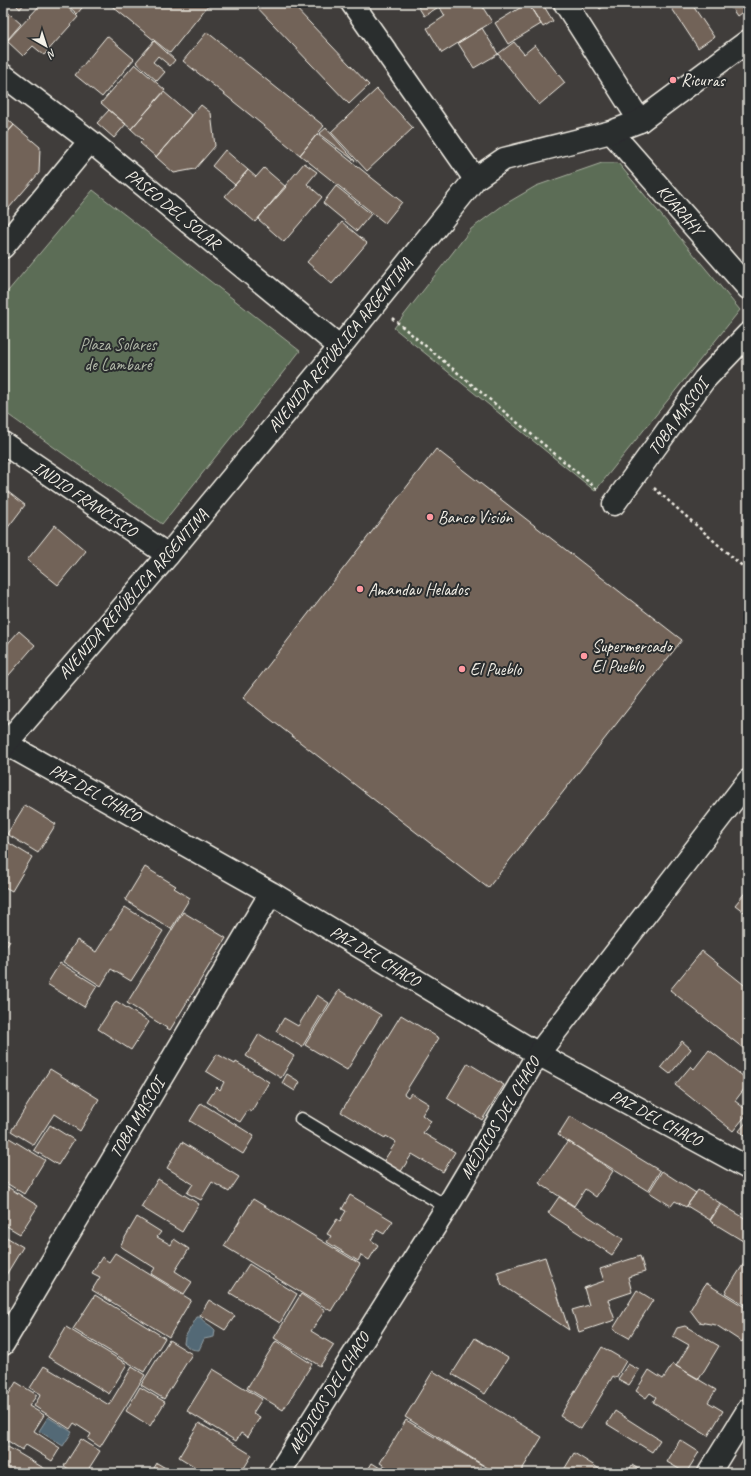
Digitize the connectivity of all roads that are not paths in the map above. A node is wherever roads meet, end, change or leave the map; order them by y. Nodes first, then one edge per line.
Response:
1 (352, 3) edge
2 (565, 3) edge
3 (748, 41) edge
4 (3, 75) edge
5 (640, 121) junction
6 (611, 132) junction
7 (90, 141) junction
8 (475, 179) junction
9 (3, 247) edge
10 (748, 288) edge
11 (748, 334) edge
12 (340, 347) junction
13 (3, 443) edge
14 (614, 504) road end
15 (168, 556) junction
16 (4, 744) edge
17 (748, 781) edge
18 (271, 893) junction
19 (538, 1054) junction
20 (301, 1119) dead end
21 (748, 1168) edge
22 (447, 1207) junction
23 (3, 1344) edge
24 (748, 1410) edge
25 (279, 1473) edge
26 (709, 1473) edge

1 - 8 street
2 - 5 street
3 - 5 street, AVENIDA REPÚBLICA ARGENTINA
4 - 7 street, PASEO DEL SOLAR
5 - 6 street, AVENIDA REPÚBLICA ARGENTINA
6 - 8 street, AVENIDA REPÚBLICA ARGENTINA
6 - 10 street, KUARAHY
7 - 9 street
7 - 12 street, PASEO DEL SOLAR
8 - 12 street, AVENIDA REPÚBLICA ARGENTINA
11 - 14 street, TOBA MASCOI
12 - 15 street, AVENIDA REPÚBLICA ARGENTINA
13 - 15 street, INDIO FRANCISCO
15 - 16 street, AVENIDA REPÚBLICA ARGENTINA
16 - 18 street, PAZ DEL CHACO
17 - 19 street, MÉDICOS DEL CHACO
18 - 19 street, PAZ DEL CHACO
18 - 23 street, TOBA MASCOI
19 - 21 street, PAZ DEL CHACO
19 - 22 street, MÉDICOS DEL CHACO
20 - 22 lane
22 - 25 street, MÉDICOS DEL CHACO
24 - 26 street

